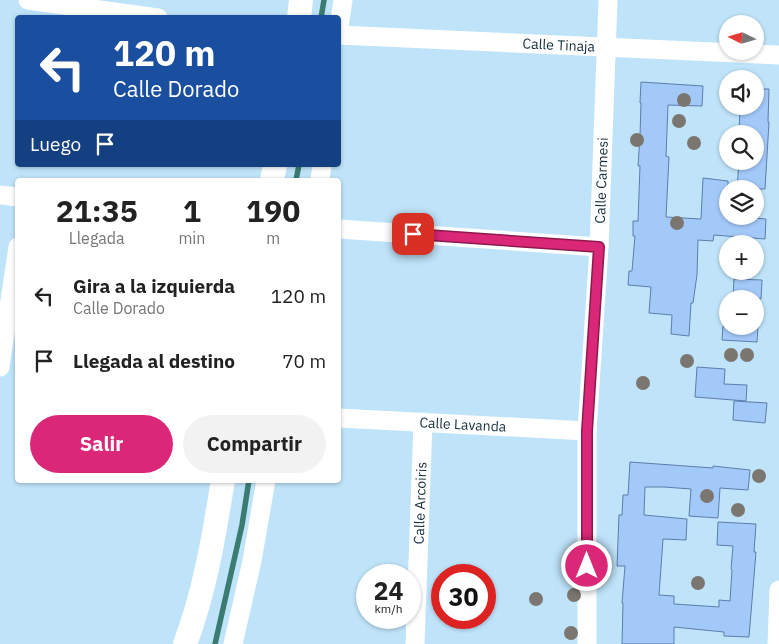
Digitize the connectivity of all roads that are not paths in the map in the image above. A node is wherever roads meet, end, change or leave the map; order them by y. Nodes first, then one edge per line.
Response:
1 (28, 0) edge
2 (302, 0) edge
3 (343, 0) edge
4 (608, 0) edge
5 (136, 15) edge
6 (300, 15) edge
7 (341, 15) edge
8 (341, 35) edge
9 (607, 47) junction
10 (779, 55) edge
11 (0, 195) edge
12 (15, 198) edge
13 (341, 229) edge
14 (599, 247) junction
15 (15, 267) edge
16 (0, 367) edge
17 (341, 418) edge
18 (423, 422) junction
19 (587, 431) junction
20 (223, 483) edge
21 (265, 483) edge
22 (779, 590) edge
23 (185, 644) edge
24 (233, 644) edge
25 (415, 644) edge
26 (587, 644) edge
27 (778, 644) edge

1 - 5 street
2 - 6 street
3 - 7 street
4 - 9 street, Calle Carmesi
8 - 9 street, Calle Tinaja
9 - 10 street, Calle Tinaja
9 - 14 street, Calle Carmesi
11 - 12 street
13 - 14 street
14 - 19 street, Calle Carmesi
15 - 16 street
17 - 18 street, Calle Lavanda
18 - 19 street, Calle Lavanda
18 - 25 street, Calle Arcoiris
19 - 26 street, Calle Carmesi
20 - 23 street
21 - 24 street
22 - 27 street

